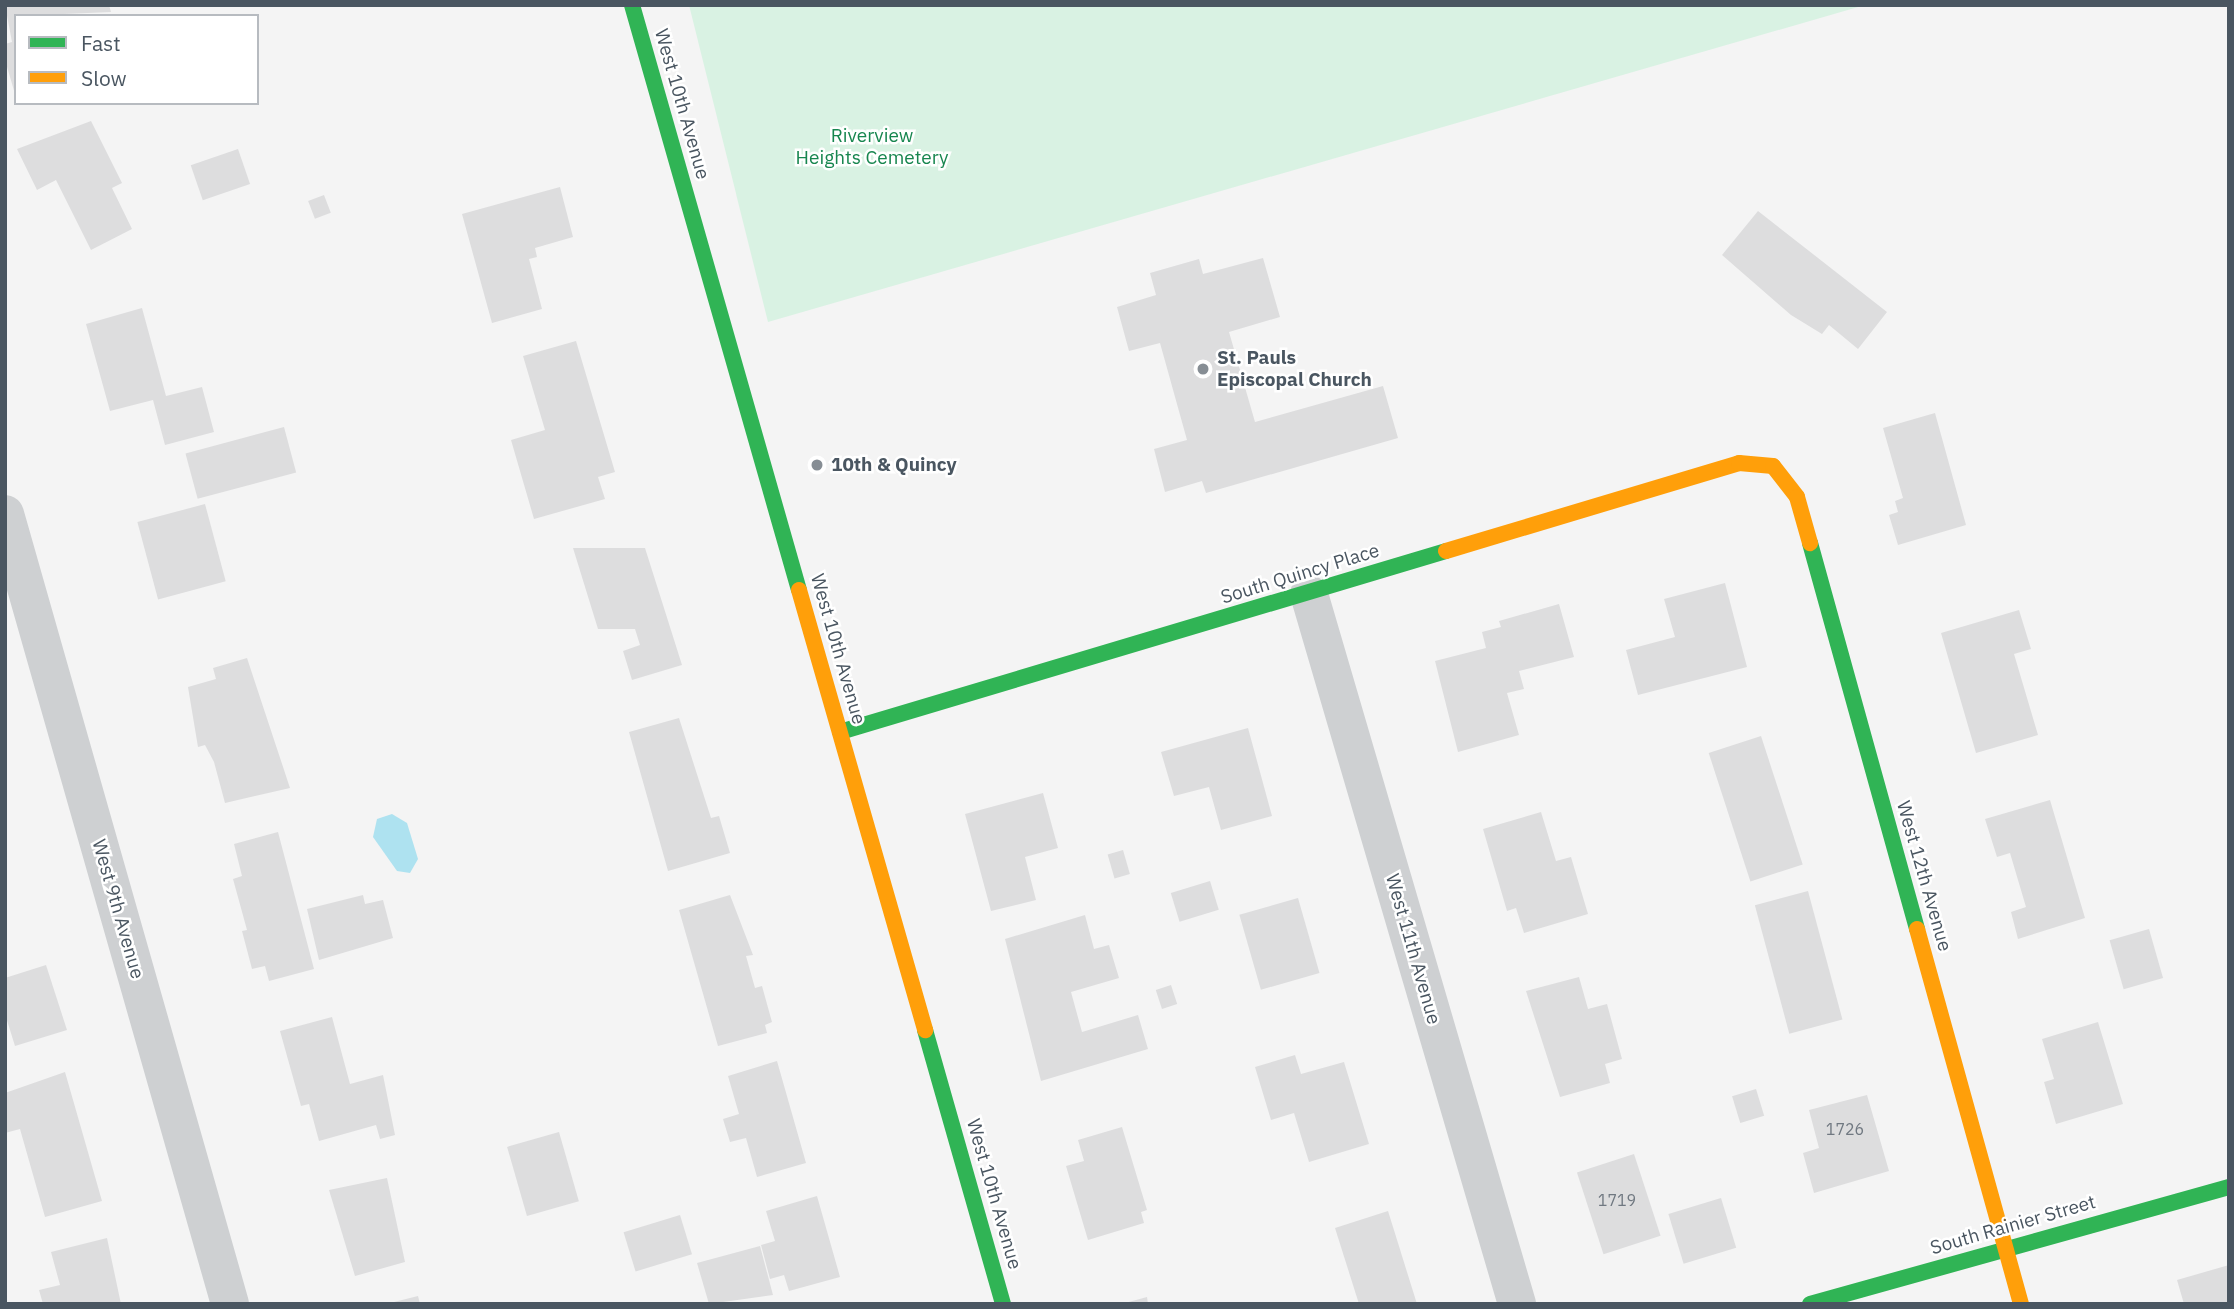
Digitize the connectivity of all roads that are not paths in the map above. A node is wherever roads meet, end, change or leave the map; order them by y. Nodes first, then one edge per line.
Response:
1 (632, 5) edge
2 (1773, 466) joint
3 (5, 514) edge
4 (1310, 594) junction
5 (840, 732) junction
6 (2229, 1187) edge
7 (2006, 1248) junction
8 (230, 1304) edge
9 (1003, 1304) edge
10 (1517, 1304) edge
11 (1810, 1304) edge
12 (2021, 1304) edge

1 - 5 street, West 10th Avenue
2 - 4 street, South Quincy Place
2 - 7 street, West 12th Avenue
3 - 8 street, West 9th Avenue
4 - 5 street, South Quincy Place
4 - 10 street, West 11th Avenue
5 - 9 street, West 10th Avenue
6 - 7 street, South Rainier Street
7 - 11 street, South Rainier Street
7 - 12 street, West 12th Avenue

